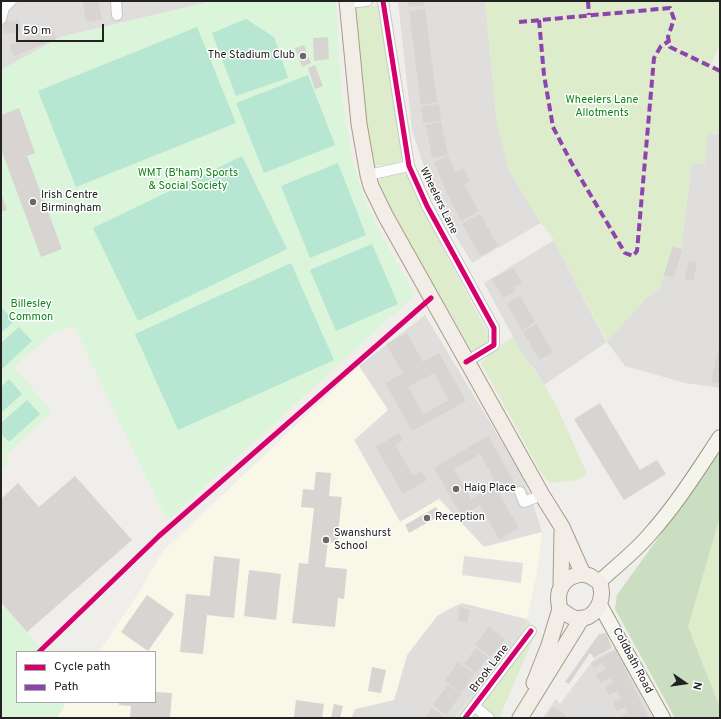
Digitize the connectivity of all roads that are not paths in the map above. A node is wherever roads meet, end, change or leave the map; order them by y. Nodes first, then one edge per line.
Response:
1 (11, 1) edge
2 (116, 1) edge
3 (367, 1) edge
4 (383, 1) edge
5 (347, 2) edge
6 (117, 16) dead end
7 (1, 19) edge
8 (409, 166) junction
9 (368, 175) junction
10 (466, 362) junction
11 (720, 437) edge
12 (520, 492) dead end
13 (542, 495) junction
14 (562, 527) junction
15 (583, 574) junction
16 (599, 582) junction
17 (561, 585) junction
18 (600, 605) junction
19 (560, 609) junction
20 (582, 618) junction
21 (531, 631) dead end
22 (474, 706) junction
23 (521, 717) edge
24 (465, 718) edge
25 (489, 718) edge
26 (663, 718) edge

1 - 7 street
2 - 6 street
3 - 5 street
4 - 8 street, Wheelers Lane
5 - 9 main road
8 - 9 street
8 - 10 street, Wheelers Lane
9 - 10 main road
10 - 13 main road
11 - 16 main road
12 - 13 street
13 - 14 main road
14 - 15 main road
14 - 17 main road
15 - 16 main road
15 - 17 main road
16 - 18 main road
17 - 19 main road
18 - 20 main road
18 - 26 main road, Coldbath Road
19 - 20 main road
19 - 23 main road
20 - 23 main road
21 - 22 street, Brook Lane
22 - 24 street, Brook Lane
22 - 25 street

